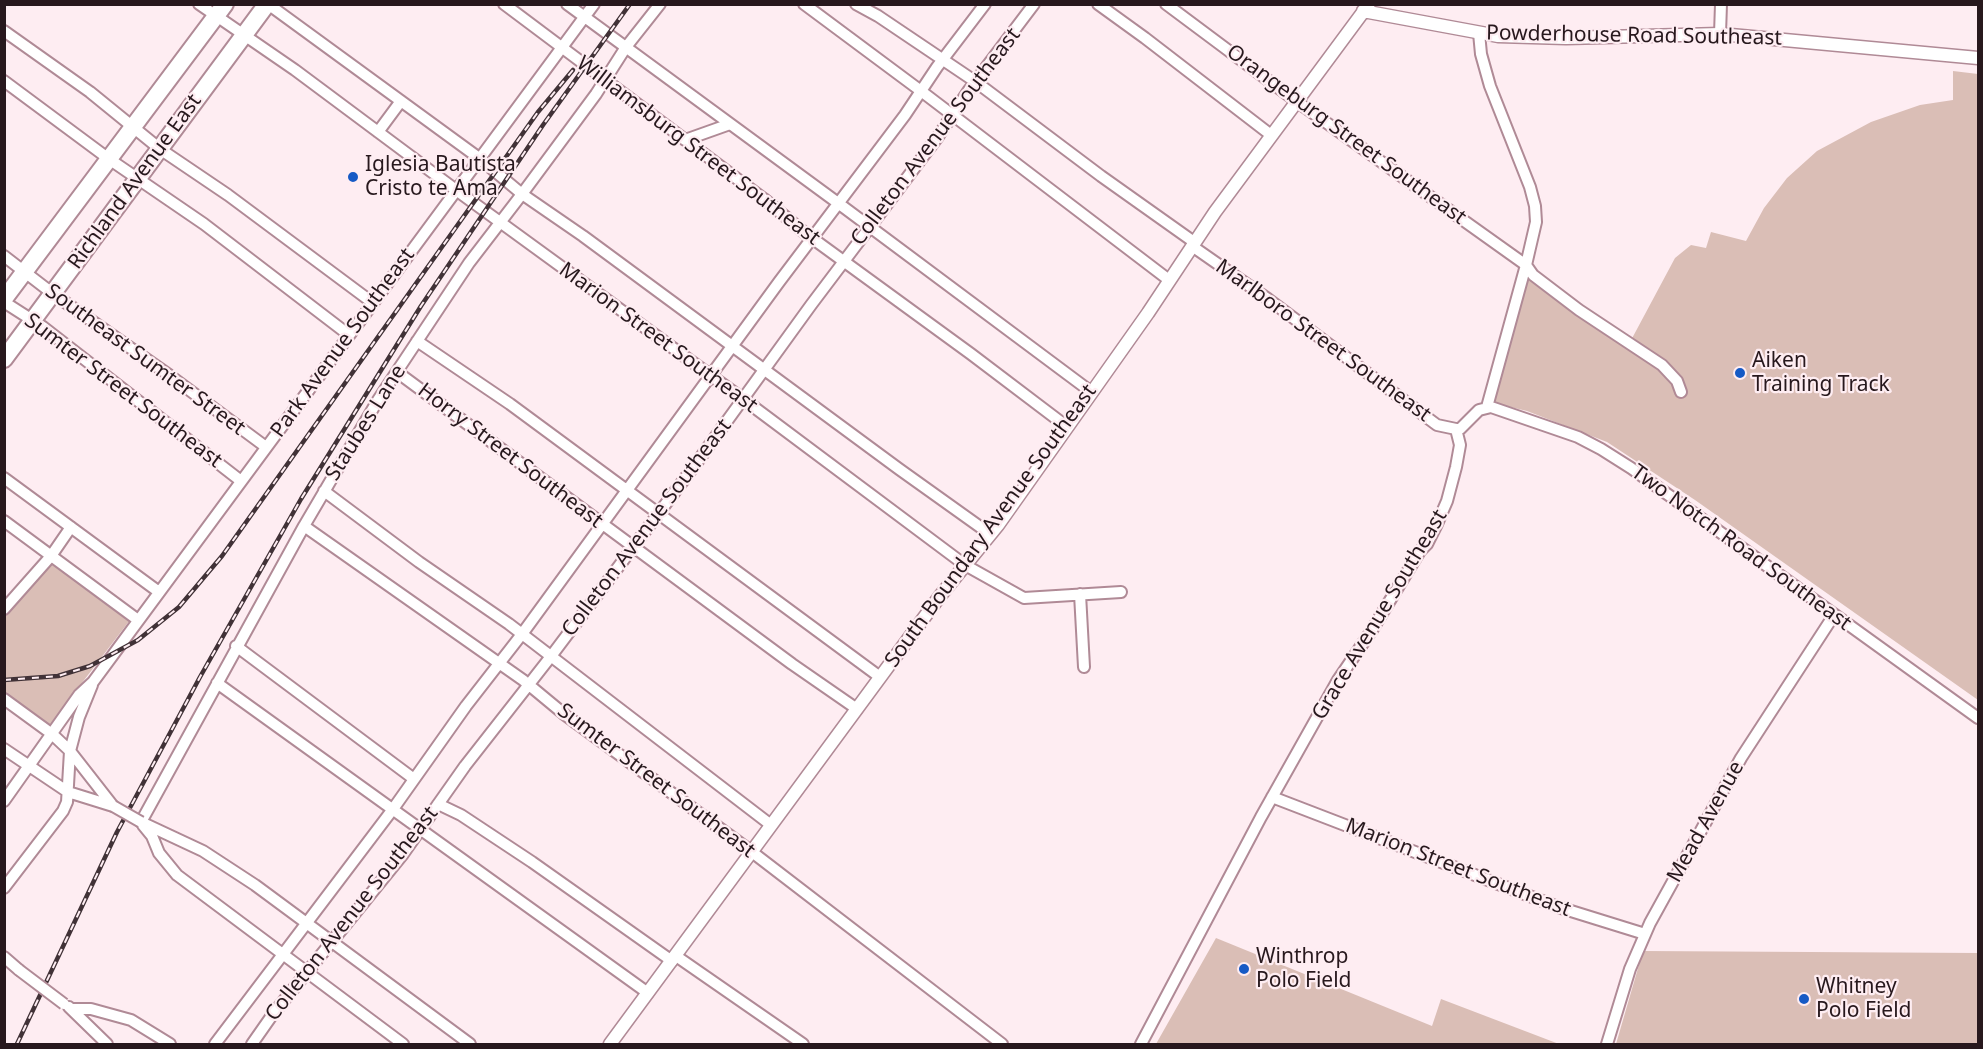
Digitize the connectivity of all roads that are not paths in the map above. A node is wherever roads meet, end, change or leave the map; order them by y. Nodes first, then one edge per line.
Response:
1 (199, 4) edge
2 (267, 4) edge
3 (504, 4) edge
4 (567, 4) edge
5 (594, 4) edge
6 (660, 4) edge
7 (804, 4) edge
8 (856, 4) edge
9 (985, 4) edge
10 (1034, 4) edge
11 (1098, 4) edge
12 (1166, 4) edge
13 (1721, 4) edge
14 (1366, 8) edge
15 (221, 11) edge
16 (585, 17) junction
17 (4, 31) edge
18 (1479, 33) junction
19 (1720, 34) junction
20 (244, 35) junction
21 (626, 47) junction
22 (562, 48) junction
23 (1978, 58) edge
24 (943, 59) junction
25 (606, 79) junction
26 (4, 81) edge
27 (975, 82) junction
28 (921, 91) junction
29 (401, 101) junction
30 (1296, 101) junction
31 (952, 115) junction
32 (730, 124) junction
33 (133, 128) junction
34 (378, 132) junction
35 (1272, 135) junction
36 (685, 140) junction
37 (160, 149) junction
38 (479, 158) junction
39 (109, 159) junction
40 (138, 178) junction
41 (456, 190) junction
42 (522, 194) junction
43 (838, 203) junction
44 (500, 222) junction
45 (870, 227) junction
46 (812, 238) junction
47 (1193, 244) junction
48 (4, 256) edge
49 (844, 261) junction
50 (1526, 265) junction
51 (25, 272) junction
52 (1169, 280) junction
53 (52, 293) junction
54 (4, 301) edge
55 (373, 303) junction
56 (32, 321) junction
57 (349, 335) junction
58 (417, 340) junction
59 (734, 347) junction
60 (4, 360) edge
61 (765, 370) junction
62 (397, 372) junction
63 (711, 377) junction
64 (1090, 391) junction
65 (1681, 392) dead end
66 (743, 399) junction
67 (1487, 408) junction
68 (1066, 426) junction
69 (1456, 429) junction
70 (266, 447) junction
71 (4, 478) edge
72 (241, 481) junction
73 (627, 490) junction
74 (324, 492) junction
75 (658, 513) junction
76 (4, 521) edge
77 (602, 524) junction
78 (304, 526) junction
79 (71, 527) junction
80 (990, 534) junction
81 (634, 545) junction
82 (51, 555) junction
83 (965, 566) junction
84 (159, 592) junction
85 (1121, 592) dead end
86 (1080, 594) junction
87 (4, 609) edge
88 (1834, 615) junction
89 (138, 620) junction
90 (522, 634) junction
91 (236, 646) junction
92 (551, 657) junction
93 (499, 663) junction
94 (1084, 667) dead end
95 (880, 677) junction
96 (93, 682) junction
97 (217, 682) junction
98 (529, 685) junction
99 (4, 699) edge
100 (857, 709) junction
101 (1978, 718) edge
102 (52, 734) junction
103 (4, 749) edge
104 (70, 751) junction
105 (29, 766) junction
106 (414, 779) junction
107 (68, 792) junction
108 (1272, 797) junction
109 (4, 801) edge
110 (438, 804) junction
111 (113, 806) junction
112 (393, 809) junction
113 (141, 822) junction
114 (771, 825) junction
115 (421, 828) junction
116 (752, 852) junction
117 (4, 888) edge
118 (307, 923) junction
119 (1645, 934) junction
120 (333, 941) junction
121 (282, 954) junction
122 (4, 957) edge
123 (674, 959) junction
124 (308, 972) junction
125 (648, 993) junction
126 (68, 1006) junction
127 (107, 1044) edge
128 (170, 1044) edge
129 (215, 1044) edge
130 (252, 1044) edge
131 (403, 1044) edge
132 (470, 1044) edge
133 (610, 1044) edge
134 (803, 1044) edge
135 (1002, 1044) edge
136 (1141, 1044) edge
137 (1607, 1044) edge

1 - 15 street, Marion Street Southeast
2 - 20 main road, Richland Avenue East
2 - 29 street, Marion Street Southeast
3 - 22 street, Williamsburg Street Southeast
4 - 16 street, Williamsburg Street Southeast
5 - 16 street, Park Avenue Southeast
6 - 21 street
7 - 28 street
8 - 24 street, Marlboro Street Southeast
9 - 24 street, Colleton Avenue Southeast
10 - 27 street, Colleton Avenue Southeast
11 - 35 street, Orangeburg Street Southeast
12 - 30 street, Orangeburg Street Southeast
13 - 19 street
14 - 18 street, Powderhouse Road Southeast
14 - 30 street, South Boundary Avenue Southeast
15 - 20 street, Marion Street Southeast
15 - 33 main road, Richland Avenue East
16 - 21 street, Williamsburg Street Southeast
16 - 22 street, Park Avenue Southeast
17 - 33 street
18 - 19 street, Powderhouse Road Southeast
18 - 50 street
19 - 23 street, Powderhouse Road Southeast
20 - 34 street, Marion Street Southeast
20 - 37 main road, Richland Avenue East
21 - 25 street, Staubes Lane
21 - 32 street, Williamsburg Street Southeast
22 - 25 street, Williamsburg Street Southeast
22 - 38 street, Park Avenue Southeast
24 - 27 street, Marlboro Street Southeast
24 - 28 street, Colleton Avenue Southeast
25 - 36 street, Williamsburg Street Southeast
25 - 42 street, Staubes Lane
26 - 39 street
27 - 31 street, Colleton Avenue Southeast
27 - 47 street, Marlboro Street Southeast
28 - 31 street
28 - 43 street, Colleton Avenue Southeast
29 - 34 street
29 - 38 street, Marion Street Southeast
30 - 35 street, South Boundary Avenue Southeast
30 - 50 street, Orangeburg Street Southeast
31 - 45 street, Colleton Avenue Southeast
31 - 52 street
32 - 36 street
32 - 43 street, Williamsburg Street Southeast
33 - 37 street
33 - 39 main road, Richland Avenue East
34 - 41 street, Marion Street Southeast
35 - 47 street, South Boundary Avenue Southeast
36 - 46 street, Williamsburg Street Southeast
37 - 40 main road, Richland Avenue East
37 - 55 street
38 - 41 street, Park Avenue Southeast
38 - 42 street, Marion Street Southeast
39 - 40 street
39 - 51 main road, Richland Avenue East
40 - 53 main road, Richland Avenue East
40 - 57 street
41 - 44 street, Marion Street Southeast
41 - 55 street, Park Avenue Southeast
42 - 44 street, Staubes Lane
42 - 59 street, Marion Street Southeast
43 - 45 street, Williamsburg Street Southeast
43 - 46 street, Colleton Avenue Southeast
44 - 58 street, Staubes Lane
44 - 63 street, Marion Street Southeast
45 - 49 street, Colleton Avenue Southeast
45 - 64 street, Williamsburg Street Southeast
46 - 49 street, Williamsburg Street Southeast
46 - 59 street, Colleton Avenue Southeast
47 - 52 street, South Boundary Avenue Southeast
47 - 69 street, Marlboro Street Southeast
48 - 51 street, Southeast Sumter Street
49 - 61 street, Colleton Avenue Southeast
49 - 68 street, Williamsburg Street Southeast
50 - 65 street, Orangeburg Street Southeast
50 - 67 street
51 - 53 street, Southeast Sumter Street
51 - 54 main road, Richland Avenue East
52 - 64 street, South Boundary Avenue Southeast
53 - 56 main road, Richland Avenue East
53 - 70 street, Southeast Sumter Street
54 - 56 street, Sumter Street Southeast
55 - 57 street, Park Avenue Southeast
56 - 60 main road, Richland Avenue East
56 - 72 street, Sumter Street Southeast
57 - 70 street, Park Avenue Southeast
58 - 62 street, Staubes Lane
58 - 73 street, Horry Street Southeast
59 - 61 street, Marion Street Southeast
59 - 63 street, Colleton Avenue Southeast
61 - 66 street, Colleton Avenue Southeast
61 - 80 street, Marion Street Southeast
62 - 74 street, Staubes Lane
62 - 77 street, Horry Street Southeast
63 - 66 street, Marion Street Southeast
63 - 73 street, Colleton Avenue Southeast
64 - 68 street, South Boundary Avenue Southeast
66 - 75 street, Colleton Avenue Southeast
66 - 83 street, Marion Street Southeast
67 - 69 street
67 - 88 street, Two Notch Road Southeast
68 - 80 street, South Boundary Avenue Southeast
69 - 108 street, Grace Avenue Southeast
70 - 72 street, Park Avenue Southeast
71 - 79 street
72 - 84 street, Park Avenue Southeast
73 - 75 street, Horry Street Southeast
73 - 77 street, Colleton Avenue Southeast
74 - 78 street, Staubes Lane
74 - 90 street, Sumter Street Southeast
75 - 81 street, Colleton Avenue Southeast
75 - 95 street
76 - 82 street
77 - 81 street, Horry Street Southeast
77 - 90 street, Colleton Avenue Southeast
78 - 91 street, Staubes Lane
78 - 93 street, Sumter Street Southeast
79 - 82 street
79 - 84 street
80 - 83 street, South Boundary Avenue Southeast
81 - 92 street, Colleton Avenue Southeast
81 - 100 street, Horry Street Southeast
82 - 87 street
82 - 89 street
83 - 86 street, Marion Street Southeast
83 - 95 street, South Boundary Avenue Southeast
84 - 89 street, Park Avenue Southeast
85 - 86 street, Marion Street Southeast
86 - 94 street
88 - 101 street, Two Notch Road Southeast
88 - 119 street, Mead Avenue
89 - 96 street, Park Avenue Southeast
90 - 92 street, Sumter Street Southeast
90 - 93 street, Colleton Avenue Southeast
91 - 97 street, Staubes Lane
91 - 106 street
92 - 98 street, Colleton Avenue Southeast
92 - 114 street, Sumter Street Southeast
93 - 98 street, Sumter Street Southeast
93 - 106 street, Colleton Avenue Southeast
95 - 100 street, South Boundary Avenue Southeast
96 - 102 street, Park Avenue Southeast
96 - 104 street, Park Avenue Southeast
97 - 112 street
97 - 113 street, Staubes Lane
98 - 110 street, Colleton Avenue Southeast
98 - 116 street, Sumter Street Southeast
99 - 102 street
100 - 114 street, South Boundary Avenue Southeast
102 - 104 street
102 - 105 street, Park Avenue Southeast
103 - 105 street
104 - 107 street, Park Avenue Southeast
104 - 111 street
105 - 107 street
105 - 109 street, Park Avenue Southeast
106 - 112 street, Colleton Avenue Southeast
107 - 111 street
107 - 117 street, Park Avenue Southeast
108 - 119 street, Marion Street Southeast
108 - 136 street, Grace Avenue Southeast
110 - 115 street, Colleton Avenue Southeast
110 - 123 street
111 - 113 street, bridge
112 - 115 street
112 - 118 street, Colleton Avenue Southeast
113 - 118 street
113 - 121 street
114 - 116 street, South Boundary Avenue Southeast
115 - 120 street, Colleton Avenue Southeast
115 - 125 street
116 - 123 street, South Boundary Avenue Southeast
116 - 135 street, Sumter Street Southeast
118 - 120 street
118 - 121 street, Colleton Avenue Southeast
119 - 137 street, Mead Avenue
120 - 124 street, Colleton Avenue Southeast
120 - 132 street
121 - 124 street
121 - 129 street, Colleton Avenue Southeast
122 - 126 street, bridge
123 - 125 street, South Boundary Avenue Southeast
123 - 134 street
124 - 130 street, Colleton Avenue Southeast
124 - 131 street
125 - 133 street, South Boundary Avenue Southeast
126 - 127 street
126 - 128 street

